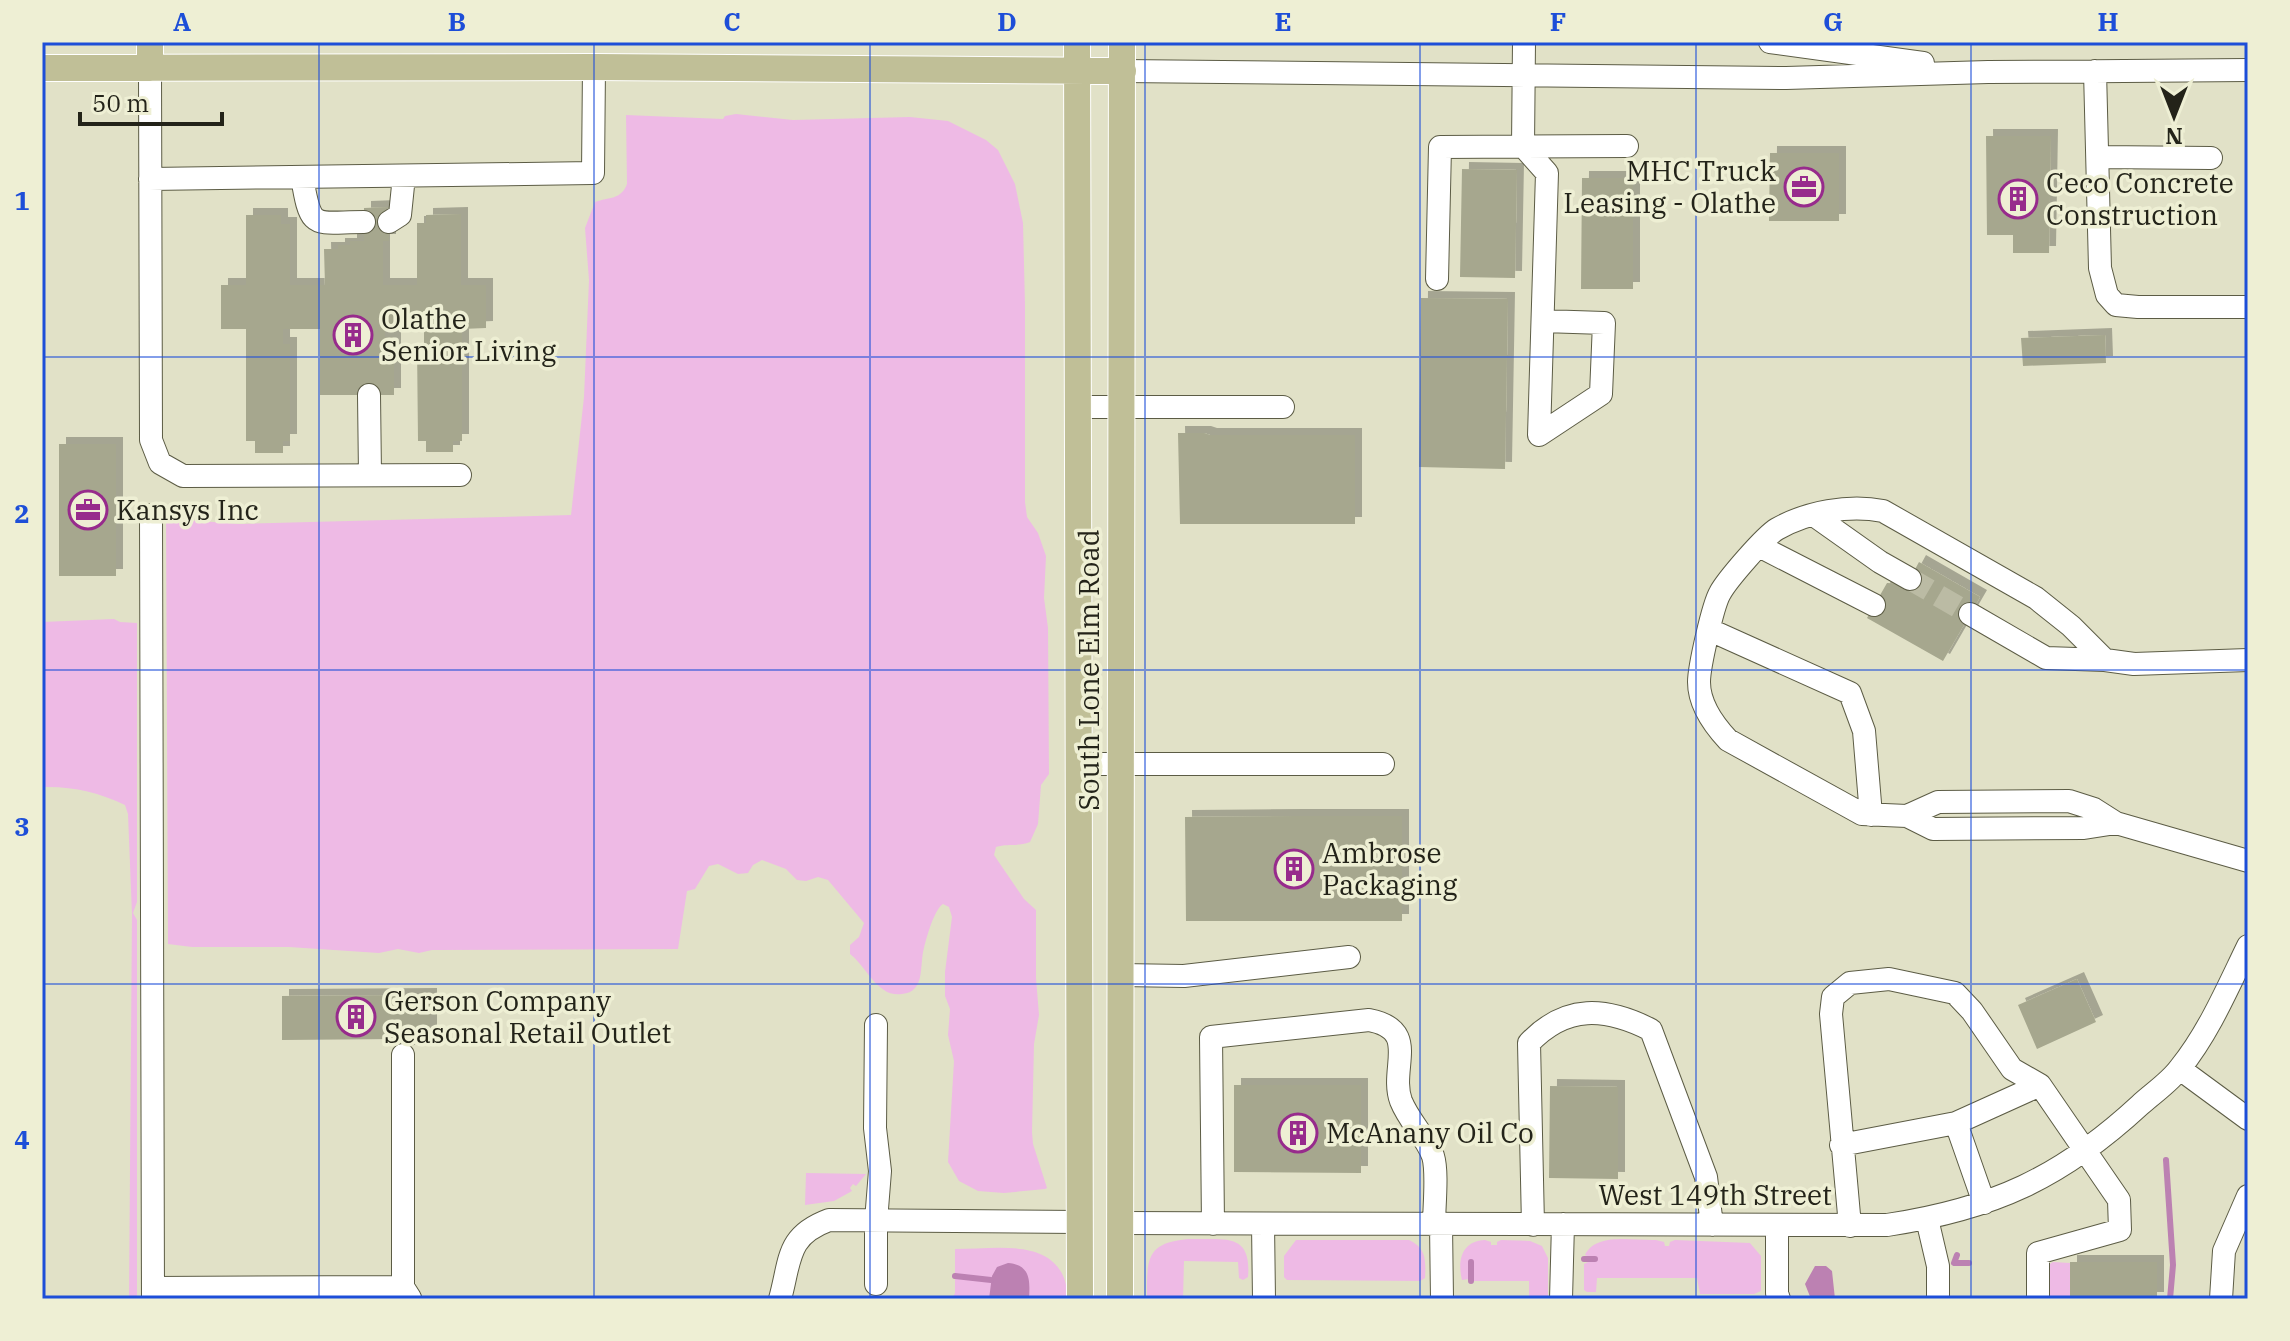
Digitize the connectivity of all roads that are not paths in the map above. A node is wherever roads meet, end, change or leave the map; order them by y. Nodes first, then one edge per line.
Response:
1 (150, 42) edge
2 (1077, 42) edge
3 (1122, 42) edge
4 (1524, 42) edge
5 (1770, 42) edge
6 (594, 67) junction
7 (42, 68) edge
8 (150, 68) junction
9 (2248, 70) edge
10 (1123, 71) junction
11 (2095, 71) junction
12 (1076, 72) junction
13 (1988, 72) junction
14 (1524, 73) junction
15 (1523, 146) junction
16 (1627, 146) dead end
17 (2098, 157) junction
18 (2211, 158) dead end
19 (404, 176) junction
20 (302, 177) junction
21 (150, 179) junction
22 (364, 222) dead end
23 (389, 222) dead end
24 (1437, 279) dead end
25 (2248, 307) edge
26 (1543, 321) junction
27 (369, 395) dead end
28 (1078, 407) junction
29 (1283, 407) dead end
30 (1123, 408) junction
31 (370, 475) junction
32 (460, 475) dead end
33 (151, 515) dead end
34 (1815, 516) junction
35 (1759, 546) junction
36 (1910, 579) tunnel mouth
37 (1874, 605) dead end
38 (1970, 614) tunnel mouth
39 (1710, 630) junction
40 (2105, 660) junction
41 (2248, 660) edge
42 (1077, 764) junction
43 (1383, 764) dead end
44 (1121, 765) junction
45 (1871, 815) junction
46 (2248, 861) edge
47 (2248, 946) edge
48 (1349, 957) dead end
49 (1121, 975) junction
50 (876, 1025) dead end
51 (403, 1055) dead end
52 (2180, 1069) junction
53 (2040, 1085) junction
54 (2248, 1119) edge
55 (1956, 1123) junction
56 (1841, 1145) junction
57 (2084, 1150) junction
58 (2248, 1196) edge
59 (1984, 1203) junction
60 (1927, 1219) junction
61 (876, 1221) junction
62 (1079, 1222) junction
63 (1120, 1223) junction
64 (1213, 1224) junction
65 (1263, 1224) junction
66 (1563, 1224) junction
67 (1437, 1225) junction
68 (1533, 1225) junction
69 (1712, 1225) junction
70 (1777, 1226) junction
71 (1850, 1226) junction
72 (876, 1284) dead end
73 (153, 1293) edge
74 (407, 1293) edge
75 (780, 1299) edge
76 (1080, 1299) edge
77 (1120, 1299) edge
78 (1264, 1299) edge
79 (1442, 1299) edge
80 (1561, 1299) edge
81 (1779, 1299) edge
82 (1938, 1299) edge
83 (2038, 1299) edge
84 (2221, 1299) edge

1 - 8 main road
2 - 12 main road, South Lone Elm Road
3 - 10 main road, South Lone Elm Road
4 - 14 street
5 - 13 street
6 - 8 main road
6 - 12 main road
6 - 19 street
7 - 8 main road
8 - 21 street
9 - 11 street
10 - 12 main road
10 - 14 street
10 - 30 main road, South Lone Elm Road
11 - 13 street
11 - 17 street
12 - 28 main road, South Lone Elm Road
13 - 14 street
14 - 15 street
15 - 16 street
15 - 24 street
15 - 26 street
17 - 18 street
17 - 25 street
19 - 20 street
19 - 23 street
20 - 21 street
20 - 22 street
21 - 31 street
26 - 26 street
27 - 31 street
28 - 30 street
28 - 42 main road, South Lone Elm Road
29 - 30 street
30 - 44 main road, South Lone Elm Road
31 - 32 street
33 - 73 street
34 - 35 street
34 - 36 street
34 - 40 street
35 - 37 street
35 - 39 street
38 - 40 street
39 - 45 street
39 - 45 street
40 - 41 street
42 - 44 street
42 - 62 main road, South Lone Elm Road
43 - 44 street
44 - 49 main road, South Lone Elm Road
45 - 46 street
47 - 52 street, West 149th Street
48 - 49 street
49 - 63 main road, South Lone Elm Road
50 - 61 street
51 - 74 street
52 - 54 street
52 - 57 street, West 149th Street
53 - 55 street
53 - 56 street
53 - 57 street
55 - 56 street
55 - 59 street
56 - 71 street
57 - 59 street, West 149th Street
57 - 83 street
58 - 84 street
59 - 60 street, West 149th Street
60 - 71 street, West 149th Street
60 - 82 street
61 - 62 street
61 - 72 street
61 - 75 street
62 - 76 main road, South Lone Elm Road
63 - 64 street, West 149th Street
63 - 77 main road, South Lone Elm Road
64 - 65 street, West 149th Street
64 - 67 street
65 - 67 street, West 149th Street
65 - 78 street
66 - 68 street, West 149th Street
66 - 69 street, West 149th Street
66 - 80 street
67 - 68 street, West 149th Street
67 - 79 street
68 - 69 street
69 - 70 street, West 149th Street
70 - 71 street, West 149th Street
70 - 81 street
73 - 74 street

